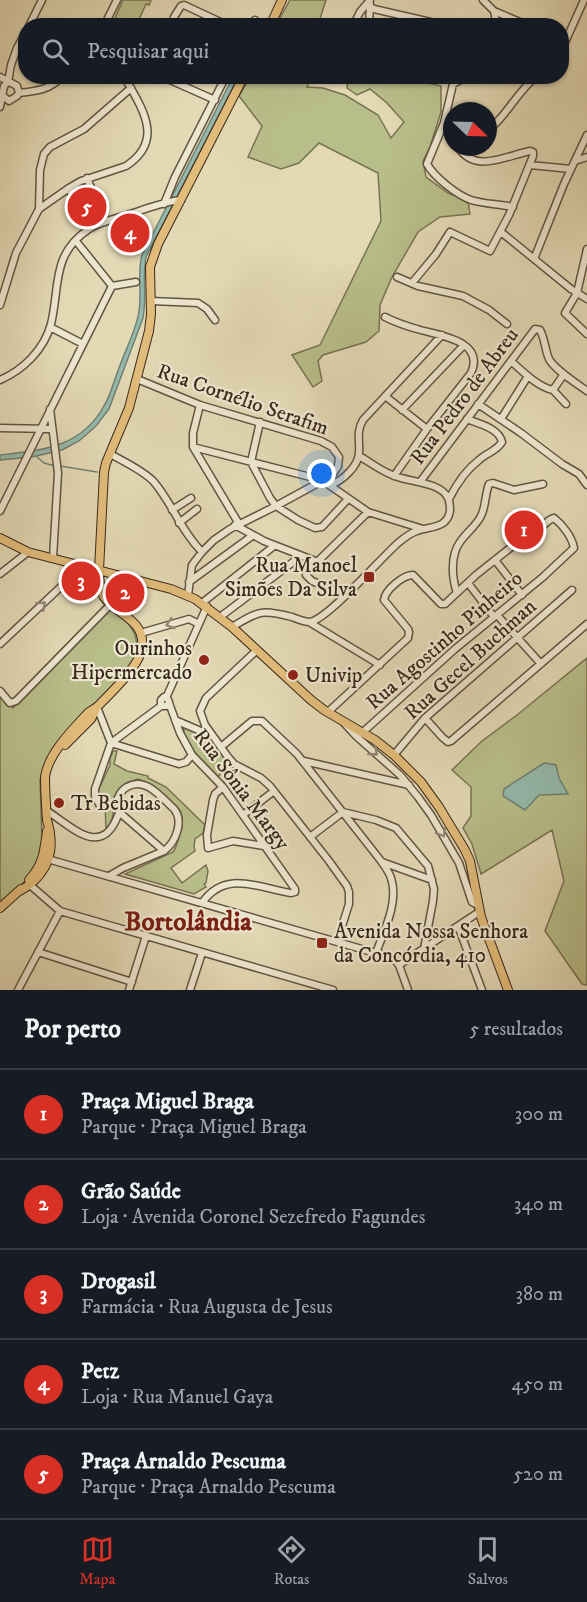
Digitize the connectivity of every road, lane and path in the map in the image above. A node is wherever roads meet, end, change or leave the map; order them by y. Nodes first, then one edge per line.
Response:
1 (42, 0) edge
2 (117, 0) edge
3 (282, 0) edge
4 (483, 0) edge
5 (585, 0) edge
6 (370, 2) edge
7 (494, 11) junction
8 (174, 17) dead end
9 (33, 18) edge
10 (108, 18) edge
11 (213, 18) edge
12 (274, 18) edge
13 (357, 18) edge
14 (369, 18) edge
15 (413, 18) edge
16 (495, 18) edge
17 (510, 18) edge
18 (569, 29) edge
19 (18, 46) edge
20 (0, 77) edge
21 (8, 82) junction
22 (53, 84) edge
23 (128, 84) edge
24 (179, 84) edge
25 (222, 84) edge
26 (240, 84) edge
27 (453, 84) edge
28 (527, 84) edge
29 (130, 88) junction
30 (19, 93) junction
31 (2, 95) junction
32 (215, 100) junction
33 (9, 101) junction
34 (449, 102) edge
35 (0, 107) edge
36 (0, 112) edge
37 (497, 122) edge
38 (443, 125) edge
39 (587, 135) edge
40 (466, 156) edge
41 (587, 157) edge
42 (574, 162) junction
43 (530, 165) junction
44 (571, 169) junction
45 (87, 178) junction
46 (69, 188) junction
47 (178, 201) junction
48 (166, 204) junction
49 (513, 207) junction
50 (39, 209) junction
51 (105, 222) junction
52 (87, 230) junction
53 (501, 232) junction
54 (76, 241) junction
55 (587, 249) edge
56 (534, 259) junction
57 (397, 277) dead end
58 (136, 282) dead end
59 (412, 283) junction
60 (112, 286) junction
61 (587, 290) edge
62 (582, 296) edge
63 (151, 301) junction
64 (0, 305) edge
65 (385, 317) dead end
66 (215, 320) dead end
67 (507, 324) dead end
68 (50, 327) junction
69 (587, 334) edge
70 (442, 335) junction
71 (83, 344) junction
72 (464, 345) junction
73 (511, 361) junction
74 (564, 374) junction
75 (528, 376) junction
76 (137, 379) junction
77 (0, 380) edge
78 (553, 390) junction
79 (587, 390) edge
80 (385, 396) junction
81 (478, 404) junction
82 (566, 404) dead end
83 (200, 405) junction
84 (50, 409) junction
85 (402, 410) junction
86 (467, 419) junction
87 (501, 419) junction
88 (260, 422) junction
89 (0, 428) edge
90 (39, 429) junction
91 (427, 429) junction
92 (52, 431) junction
93 (193, 447) junction
94 (110, 454) junction
95 (359, 456) junction
96 (251, 462) junction
97 (394, 476) junction
98 (322, 480) junction
99 (420, 482) junction
100 (330, 484) junction
101 (543, 484) dead end
102 (587, 485) edge
103 (191, 498) dead end
104 (348, 499) junction
105 (449, 499) junction
106 (276, 506) junction
107 (197, 509) dead end
108 (0, 510) edge
109 (172, 510) junction
110 (368, 512) junction
111 (179, 523) junction
112 (237, 524) junction
113 (423, 529) junction
114 (531, 533) junction
115 (252, 536) junction
116 (524, 537) junction
117 (0, 538) edge
118 (274, 546) junction
119 (28, 552) junction
120 (202, 552) junction
121 (301, 556) junction
122 (53, 558) junction
123 (495, 560) junction
124 (318, 562) junction
125 (83, 566) junction
126 (99, 570) junction
127 (0, 574) edge
128 (189, 582) junction
129 (468, 583) junction
130 (572, 590) dead end
131 (457, 593) junction
132 (188, 595) junction
133 (346, 595) junction
134 (522, 595) junction
135 (111, 604) junction
136 (204, 604) junction
137 (496, 616) junction
138 (220, 617) junction
139 (309, 622) junction
140 (199, 624) junction
141 (587, 624) edge
142 (232, 627) junction
143 (141, 633) junction
144 (517, 638) junction
145 (0, 644) edge
146 (257, 650) junction
147 (380, 664) junction
148 (541, 664) junction
149 (0, 691) edge
150 (168, 700) junction
151 (97, 707) junction
152 (328, 712) junction
153 (425, 718) junction
154 (341, 719) junction
155 (175, 720) junction
156 (363, 732) junction
157 (211, 735) junction
158 (111, 743) junction
159 (221, 747) junction
160 (192, 755) junction
161 (394, 755) junction
162 (303, 761) junction
163 (409, 785) junction
164 (223, 787) junction
165 (274, 791) junction
166 (100, 806) dead end
167 (47, 811) junction
168 (119, 812) junction
169 (343, 812) junction
170 (243, 815) junction
171 (310, 837) junction
172 (265, 846) junction
173 (164, 851) junction
174 (46, 858) junction
175 (381, 861) junction
176 (109, 876) junction
177 (432, 880) junction
178 (30, 885) junction
179 (18, 892) junction
180 (202, 903) junction
181 (0, 908) edge
182 (478, 909) junction
183 (60, 911) junction
184 (458, 926) junction
185 (146, 936) junction
186 (337, 942) junction
187 (424, 949) junction
188 (38, 952) junction
189 (202, 953) junction
190 (376, 953) junction
191 (399, 965) junction
192 (132, 982) junction
193 (18, 990) edge
194 (129, 990) edge
195 (190, 990) edge
196 (333, 990) edge
197 (408, 990) edge
198 (482, 990) edge
199 (508, 990) edge

1 - 9 street
2 - 10 street
3 - 12 main road
4 - 7 street
5 - 18 street
6 - 13 street
6 - 14 street
6 - 15 street
7 - 16 street
7 - 17 street
8 - 11 street
19 - 21 street
20 - 21 street
21 - 30 street
21 - 31 street
22 - 30 street
23 - 29 street
24 - 32 street
25 - 32 street
26 - 47 main road
27 - 34 street
28 - 37 street
29 - 45 street
29 - 50 street
30 - 33 street
31 - 33 street
31 - 35 street
32 - 48 street
33 - 36 street
38 - 49 street
39 - 42 street
40 - 43 street
41 - 42 street
42 - 44 street
43 - 44 street
43 - 49 street
44 - 56 street
45 - 46 street
45 - 51 street
46 - 50 street
46 - 52 street
47 - 48 street
47 - 63 main road
48 - 51 street
49 - 53 street
50 - 64 street
51 - 52 street
52 - 54 street
53 - 56 street
53 - 59 street
54 - 60 street
54 - 68 street
55 - 62 street
56 - 62 street
57 - 59 street
58 - 60 street
59 - 67 street
60 - 71 street
61 - 62 street
62 - 69 street
63 - 66 street
63 - 76 main road
65 - 70 street
68 - 71 street
68 - 77 street
70 - 72 street
70 - 80 street
71 - 84 street
72 - 85 street
72 - 91 street
73 - 74 street, Rua Pedro de Abreu
73 - 75 street
73 - 81 street, Rua Pedro de Abreu
74 - 78 street
74 - 79 street
75 - 78 street
75 - 87 street
76 - 83 street, Rua Cornélio Serafim
76 - 94 main road
78 - 82 street
80 - 85 street
80 - 95 street
81 - 86 street, Rua Pedro de Abreu
81 - 87 street
83 - 88 street, Rua Cornélio Serafim
83 - 93 street
84 - 90 street
84 - 92 street
85 - 91 street
86 - 99 street, Rua Pedro de Abreu
86 - 105 street
87 - 102 street
88 - 96 street
88 - 98 street, Rua Cornélio Serafim
89 - 90 street
90 - 92 street
90 - 108 street
91 - 97 street
92 - 122 street
93 - 96 street
93 - 112 street
94 - 109 street
94 - 126 main road
95 - 97 street
95 - 100 street
96 - 98 street
96 - 106 street
97 - 99 street
98 - 100 street
98 - 106 street
99 - 105 street
100 - 104 street
101 - 131 street
103 - 109 street
104 - 106 street
104 - 110 street
105 - 113 street
106 - 112 street
107 - 111 street
109 - 111 street
110 - 113 street
110 - 124 street
111 - 120 street
112 - 115 street
112 - 120 street
113 - 133 street
114 - 116 street
114 - 116 street
114 - 134 street, Rua Agostinho Pinheiro
115 - 118 street
115 - 128 street
116 - 123 street
117 - 119 main road
118 - 121 street
118 - 136 street
119 - 122 main road
119 - 127 street
120 - 128 street
121 - 124 street
121 - 138 street
122 - 125 main road
123 - 129 street
123 - 134 street
124 - 133 street
125 - 126 main road
145 -> 125 street
126 - 132 main road
126 - 135 main road
128 - 132 street
129 - 131 street
129 - 137 street
130 - 144 street, Rua Gecel Buchman
131 - 147 street
132 - 136 main road
133 - 139 street
134 - 137 street, Rua Agostinho Pinheiro
135 - 143 main road
135 - 149 street
136 - 138 main road
136 - 140 street
137 - 144 street
137 - 156 street, Rua Agostinho Pinheiro
138 - 142 main road
139 - 142 street
139 - 147 street
140 -> 143 street
140 - 150 street
141 - 148 street
142 - 146 main road
143 - 151 main road
144 - 148 street
144 - 153 street, Rua Gecel Buchman
146 - 152 main road
146 - 157 street
147 - 152 street
148 - 153 street
150 - 155 street, Rua Sônia Margy
150 - 158 street
151 - 158 street
151 - 167 main road
152 - 154 main road
153 - 161 street, Rua Gecel Buchman
154 - 156 main road
154 -> 163 street
155 - 157 street
155 - 160 street, Rua Sônia Margy
156 - 161 main road
157 - 159 street
158 - 160 street
158 - 166 street
159 - 162 street
159 - 165 street
160 - 164 street, Rua Sônia Margy
161 - 182 main road
162 - 163 street
162 - 169 street
163 -> 182 street
164 - 170 street, Rua Sônia Margy
164 - 172 street
165 - 170 street
165 - 171 street
167 - 168 street
167 - 174 main road
168 - 173 street
168 - 173 street
169 - 171 street
169 - 175 street
169 - 177 street
170 - 172 street, Rua Sônia Margy
171 - 186 street
172 - 180 street, Rua Sônia Margy
173 - 176 street
174 - 176 street
174 - 178 main road
174 - 179 main road
175 - 177 street
175 - 190 street
176 - 180 street
177 - 187 street
178 - 179 main road
178 - 183 street
179 - 181 main road
180 - 186 street
182 - 184 street
182 - 199 main road
183 - 185 street
183 - 188 street
184 - 187 street
184 - 198 street
185 - 189 street
185 - 192 street
186 - 190 street
187 - 191 street
188 - 192 street
188 - 193 street
189 - 195 street
189 - 196 street
190 - 191 street
191 - 197 street
192 - 194 street

